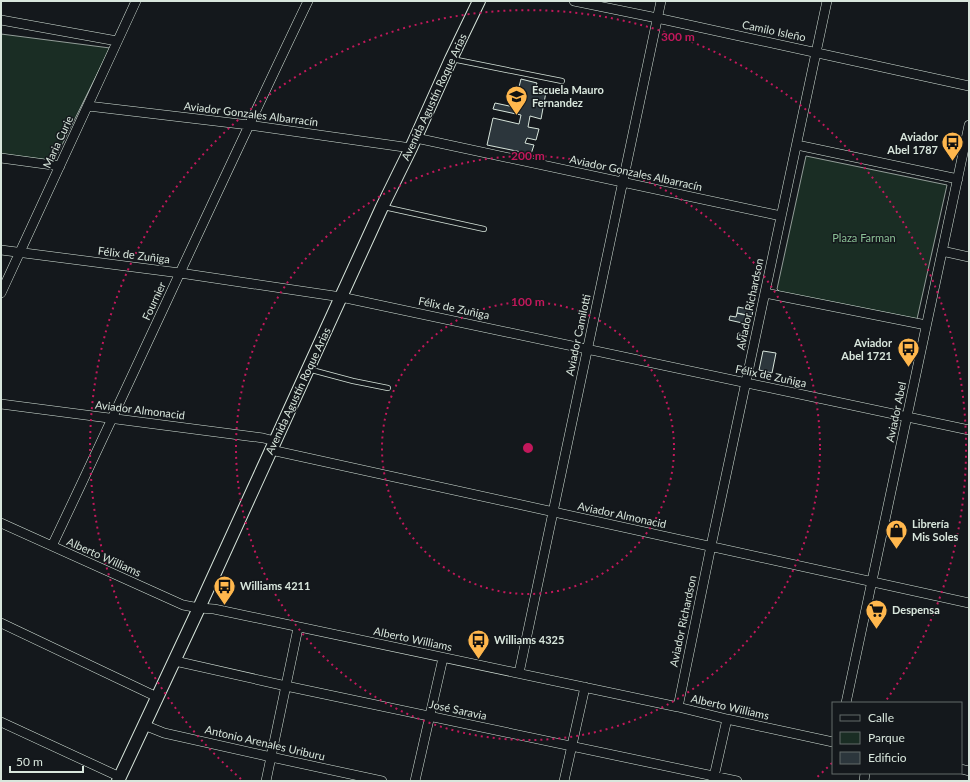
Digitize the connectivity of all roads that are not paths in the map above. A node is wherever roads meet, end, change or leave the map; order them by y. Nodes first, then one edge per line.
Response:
1 (136, 1) edge
2 (308, 1) edge
3 (479, 1) edge
4 (574, 1) edge
5 (661, 1) edge
6 (827, 1) edge
7 (657, 18) junction
8 (1, 20) edge
9 (118, 41) junction
10 (816, 53) junction
11 (451, 59) junction
12 (562, 80) dead end
13 (969, 86) edge
14 (88, 106) junction
15 (249, 125) junction
16 (969, 125) edge
17 (414, 143) junction
18 (797, 145) junction
19 (1, 158) edge
20 (60, 166) junction
21 (958, 179) junction
22 (623, 182) junction
23 (382, 207) junction
24 (781, 216) junction
25 (484, 229) dead end
26 (1, 250) edge
27 (942, 251) junction
28 (20, 252) junction
29 (969, 257) edge
30 (180, 273) junction
31 (1, 293) edge
32 (765, 293) junction
33 (341, 297) junction
34 (926, 325) junction
35 (588, 349) junction
36 (308, 369) junction
37 (746, 383) junction
38 (388, 388) dead end
39 (1, 404) edge
40 (907, 417) junction
41 (113, 419) junction
42 (969, 430) edge
43 (273, 446) junction
44 (553, 512) junction
45 (1, 523) edge
46 (52, 546) junction
47 (711, 546) junction
48 (872, 582) junction
49 (969, 603) edge
50 (199, 608) junction
51 (1, 623) edge
52 (298, 628) junction
53 (443, 658) junction
54 (175, 661) junction
55 (519, 673) junction
56 (286, 686) junction
57 (585, 687) junction
58 (158, 697) junction
59 (846, 702) edge
60 (678, 707) junction
61 (430, 716) junction
62 (726, 719) junction
63 (1, 722) edge
64 (144, 725) junction
65 (832, 742) edge
66 (572, 746) junction
67 (271, 757) junction
68 (119, 779) edge
69 (714, 779) edge
70 (266, 781) edge
71 (382, 781) edge
72 (415, 781) edge
73 (564, 781) edge
74 (737, 781) edge

1 - 9 street, Maria Curie
2 - 15 street, Fournier
3 - 11 main road, Avenida Agustín Roque Arias
4 - 7 street, Camilo Isleño
5 - 7 street, Aviador Camilotti
6 - 10 street, Aviador Richardson
7 - 10 street, Camilo Isleño
7 - 22 street, Aviador Camilotti
8 - 9 street
9 - 14 street, Maria Curie
10 - 13 street, Camilo Isleño
10 - 18 street, Aviador Richardson
11 - 12 lane
11 - 17 main road, Avenida Agustín Roque Arias
14 - 15 street, Aviador Gonzales Albarracín
14 - 20 street, Maria Curie
15 - 17 street, Aviador Gonzales Albarracín
15 - 30 street, Fournier
16 - 21 street, Aviador Abel
17 - 22 street, Aviador Gonzales Albarracín
17 - 23 main road, Avenida Agustín Roque Arias
18 - 21 street
18 - 24 street, Aviador Richardson
19 - 20 street
20 - 28 street, Maria Curie
21 - 27 street, Aviador Abel
22 - 24 street, Aviador Gonzales Albarracín
22 - 35 street, Aviador Camilotti
23 - 25 lane
23 - 33 main road, Avenida Agustín Roque Arias
24 - 32 street, Aviador Richardson
26 - 28 street, Félix de Zuñiga
27 - 29 street
27 - 34 street, Aviador Abel
28 - 30 street, Félix de Zuñiga
28 - 31 street, Maria Curie
30 - 33 street, Félix de Zuñiga
30 - 41 street, Fournier
32 - 34 street
32 - 37 street, Aviador Richardson
33 - 35 street, Félix de Zuñiga
33 - 36 main road, Avenida Agustín Roque Arias
34 - 40 street, Aviador Abel
35 - 37 street, Félix de Zuñiga
35 - 44 street, Aviador Camilotti
36 - 38 lane
36 - 43 main road, Avenida Agustín Roque Arias
37 - 40 street, Félix de Zuñiga
37 - 47 street, Aviador Richardson
39 - 41 street, Aviador Almonacid
40 - 42 street, Félix de Zuñiga
40 - 48 street, Aviador Abel
41 - 43 street, Aviador Almonacid
41 - 46 street, Fournier
43 - 44 street, Aviador Almonacid
43 - 50 main road, Avenida Agustín Roque Arias
44 - 47 street, Aviador Almonacid
44 - 55 street, Aviador Camilotti
45 - 46 street, Alberto Williams
46 - 50 street, Alberto Williams
47 - 48 street, Aviador Almonacid
47 - 60 street, Aviador Richardson
48 - 49 street, Aviador Almonacid
48 - 59 street, Aviador Abel
50 - 52 street, Alberto Williams
50 - 54 main road, Avenida Agustín Roque Arias
51 - 58 street
52 - 53 street, Alberto Williams
52 - 56 street
53 - 55 street, Alberto Williams
53 - 61 street
54 - 56 street, José Saravia
54 - 58 main road, Avenida Agustín Roque Arias
55 - 57 street, Alberto Williams
56 - 61 street, José Saravia
56 - 67 street
57 - 60 street, Alberto Williams
57 - 66 street
58 - 64 main road, Avenida Agustín Roque Arias
60 - 62 street, Alberto Williams
61 - 66 street, José Saravia
61 - 72 street
62 - 65 street, Alberto Williams
62 - 69 street
63 - 68 street
64 - 67 street, Antonio Arenales Uriburu
64 - 68 main road, Avenida Agustín Roque Arias
66 - 69 street, José Saravia
66 - 73 street
67 - 70 street
67 - 71 street, Antonio Arenales Uriburu
69 - 74 street, José Saravia

